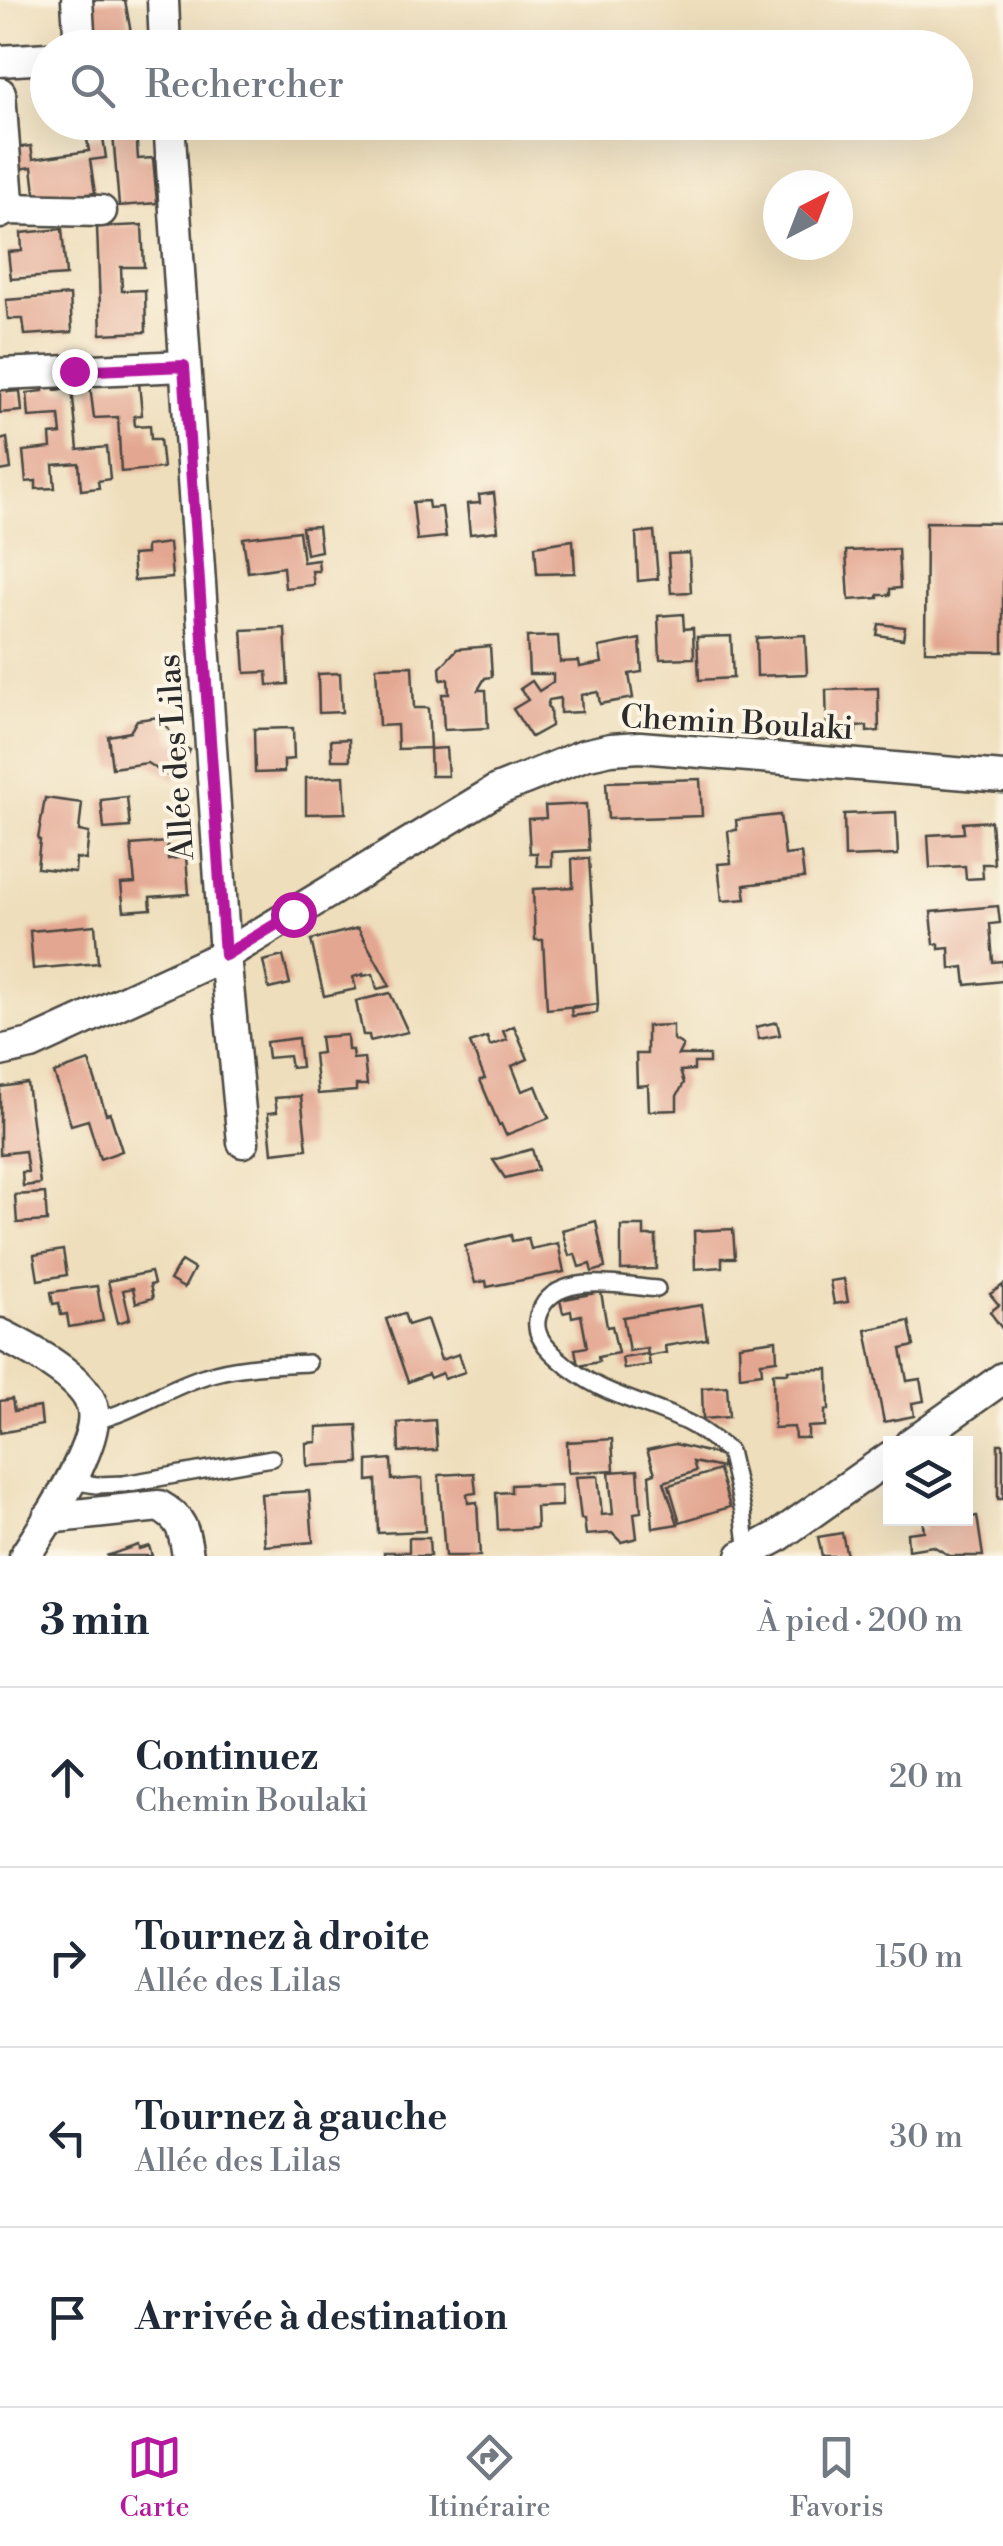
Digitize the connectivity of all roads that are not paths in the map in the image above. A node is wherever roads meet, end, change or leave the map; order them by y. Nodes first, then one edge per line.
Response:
1 (77, 0) edge
2 (163, 0) edge
3 (79, 30) edge
4 (164, 30) edge
5 (30, 59) edge
6 (0, 61) edge
7 (0, 92) edge
8 (170, 140) edge
9 (3, 211) edge
10 (100, 212) dead end
11 (184, 366) junction
12 (0, 374) edge
13 (1003, 777) edge
14 (225, 955) junction
15 (0, 1051) edge
16 (243, 1142) dead end
17 (657, 1289) dead end
18 (0, 1334) edge
19 (308, 1363) dead end
20 (1003, 1378) edge
21 (94, 1421) junction
22 (921, 1436) edge
23 (272, 1458) dead end
24 (883, 1462) edge
25 (71, 1481) junction
26 (48, 1518) junction
27 (745, 1554) edge
28 (25, 1556) edge
29 (188, 1556) edge

1 - 3 street
2 - 4 street
5 - 6 street
7 - 9 street
8 - 11 street, Allée des Lilas
9 - 10 street
11 - 12 street
11 - 14 street, Allée des Lilas
13 - 14 street, Chemin Boulaki
14 - 15 street, Chemin Boulaki
14 - 16 street, Allée des Lilas
17 - 27 lane
18 - 21 street
19 - 21 lane
20 - 22 street
21 - 25 street
23 - 25 lane
24 - 27 street
25 - 26 street
26 - 28 street
26 - 29 street

